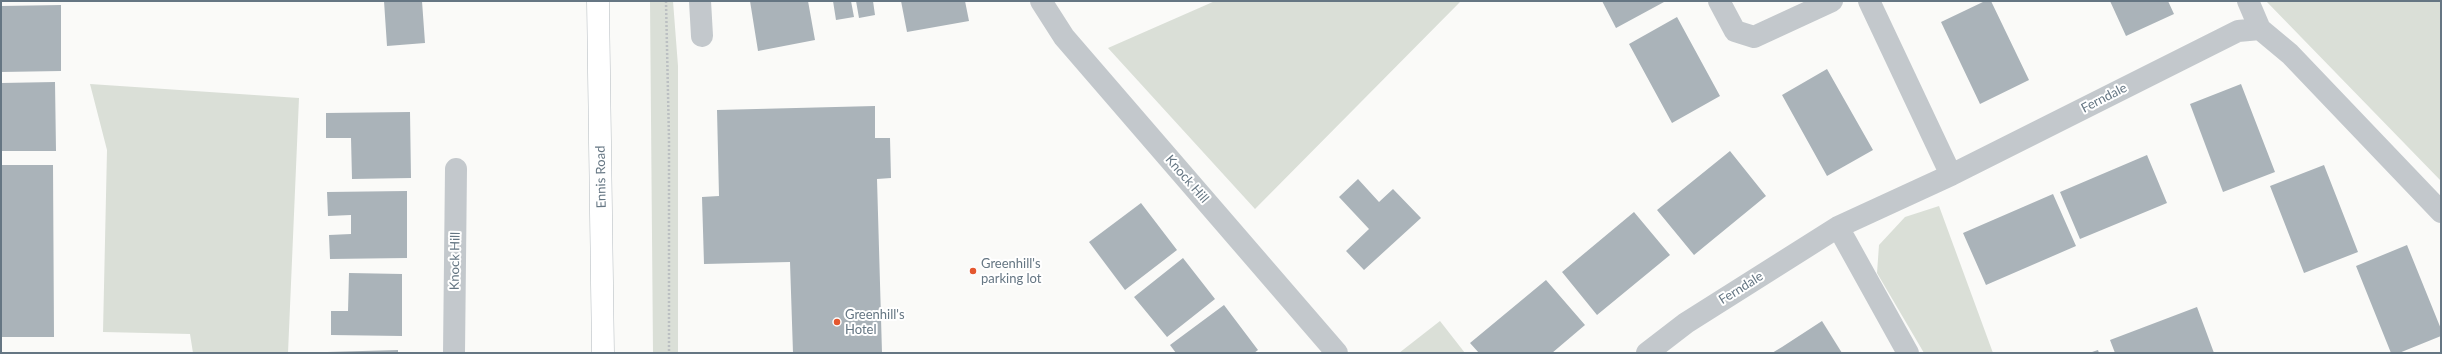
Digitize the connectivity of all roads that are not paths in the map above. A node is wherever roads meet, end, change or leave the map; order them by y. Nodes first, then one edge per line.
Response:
1 (598, 1) edge
2 (700, 1) edge
3 (1041, 1) edge
4 (1719, 1) edge
5 (1832, 1) edge
6 (1869, 1) edge
7 (2248, 1) edge
8 (2260, 29) junction
9 (702, 36) dead end
10 (456, 169) dead end
11 (1951, 175) junction
12 (2441, 212) edge
13 (1838, 227) junction
14 (454, 353) edge
15 (603, 353) edge
16 (1337, 353) edge
17 (1647, 353) edge
18 (1908, 353) edge

1 - 15 main road, Ennis Road
2 - 9 street
3 - 16 street, Knock Hill
4 - 5 street
6 - 11 street
7 - 8 street
8 - 11 street, Ferndale
8 - 12 street
10 - 14 street, Knock Hill
11 - 13 street, Ferndale
13 - 17 street, Ferndale
13 - 18 street

